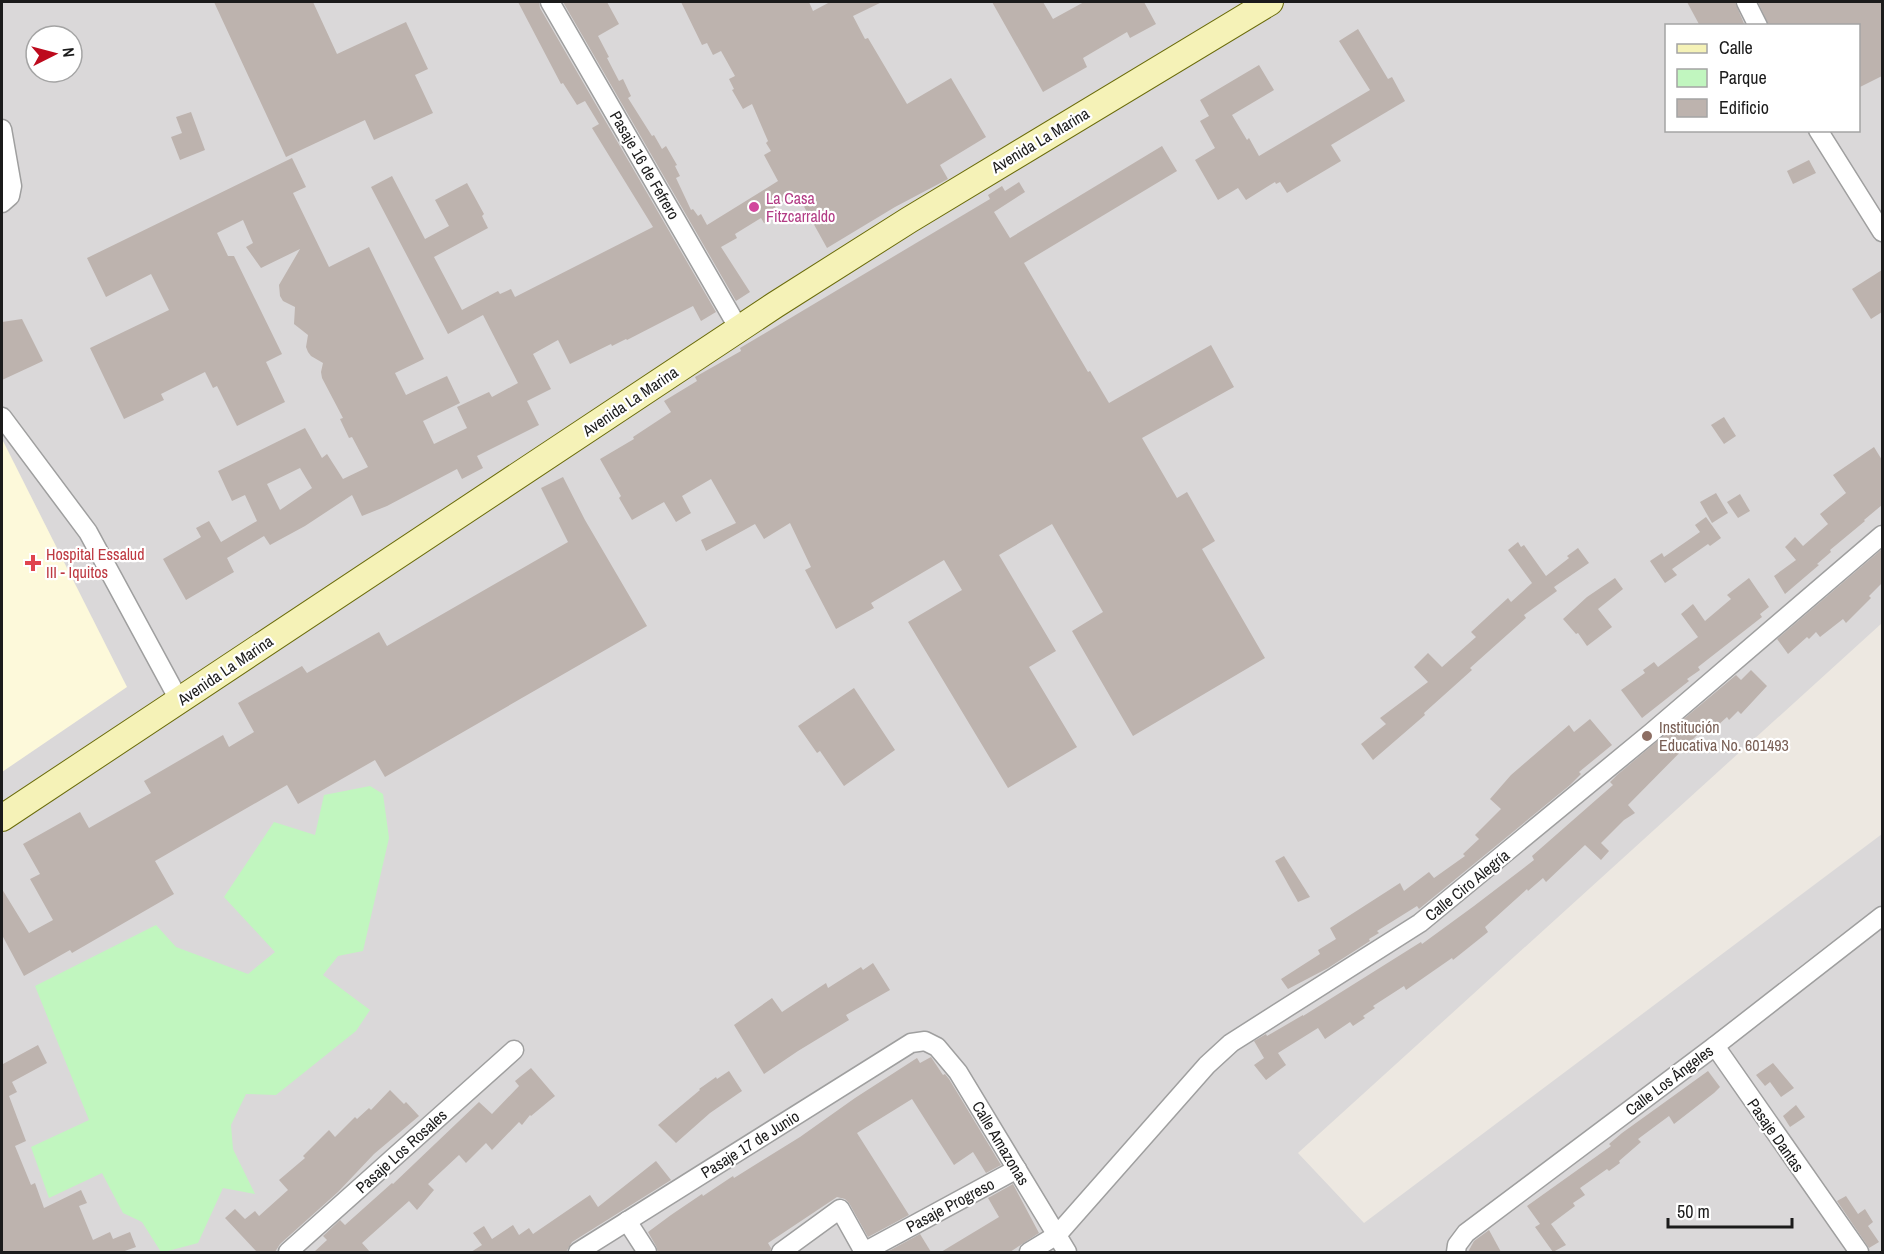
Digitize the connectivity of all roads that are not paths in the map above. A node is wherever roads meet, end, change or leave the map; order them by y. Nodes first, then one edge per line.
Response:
1 (550, 2) edge
2 (1270, 2) edge
3 (1746, 2) edge
4 (1757, 24) edge
5 (2, 129) edge
6 (1819, 132) edge
7 (6, 199) edge
8 (1882, 232) edge
9 (739, 329) junction
10 (2, 417) edge
11 (1882, 535) edge
12 (179, 700) junction
13 (2, 818) edge
14 (1882, 916) edge
15 (925, 1041) joint
16 (1715, 1046) junction
17 (514, 1050) dead end
18 (1017, 1169) junction
19 (627, 1221) junction
20 (1057, 1235) junction
21 (1456, 1249) edge
22 (288, 1252) edge
23 (578, 1252) edge
24 (648, 1252) edge
25 (781, 1252) edge
26 (1029, 1252) edge
27 (1067, 1252) edge
28 (1859, 1252) edge

1 - 9 street, Pasaje 16 de Fefrero
2 - 9 main road, Avenida La Marina
3 - 4 street
5 - 7 street
6 - 8 street
9 - 12 main road, Avenida La Marina
10 - 12 street
11 - 20 street, Calle Ciro Alegría
12 - 13 main road, Avenida La Marina
14 - 16 street, Calle Los Ángeles
15 - 18 street, Calle Amazonas
15 - 19 street, Pasaje 17 de Junio
16 - 21 street, Calle Los Ángeles
16 - 28 street, Pasaje Dantas
17 - 22 street, Pasaje Los Rosales
18 - 20 street, Calle Amazonas
18 - 25 street, Pasaje Progreso
19 - 23 street, Pasaje 17 de Junio
19 - 24 street
20 - 26 street, Calle Ciro Alegría
20 - 27 street, Calle Amazonas

